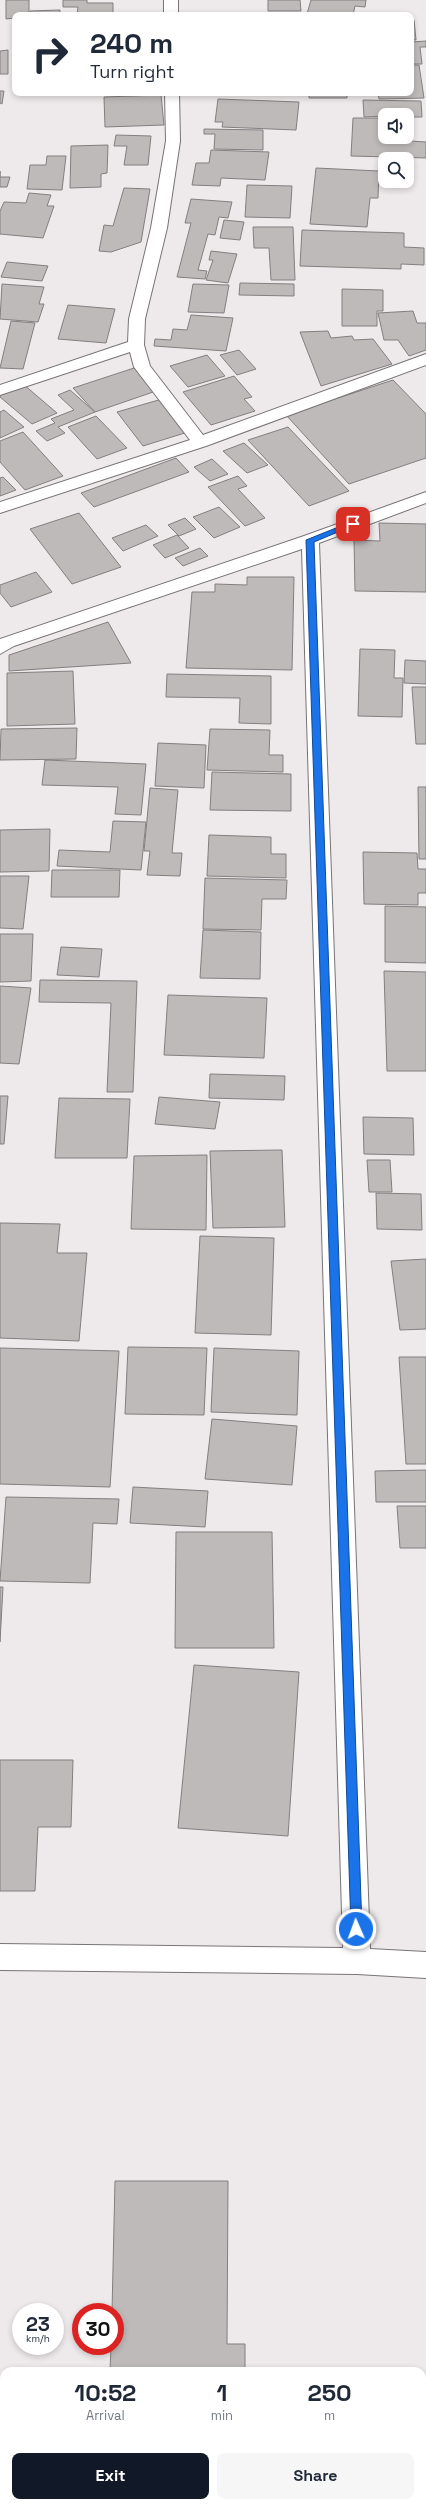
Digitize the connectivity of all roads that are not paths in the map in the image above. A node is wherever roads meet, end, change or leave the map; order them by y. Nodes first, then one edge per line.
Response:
1 (171, 0) edge
2 (171, 12) edge
3 (172, 96) edge
4 (136, 345) junction
5 (426, 359) edge
6 (0, 390) edge
7 (200, 442) junction
8 (426, 497) edge
9 (0, 508) edge
10 (310, 540) junction
11 (0, 648) edge
12 (0, 1957) edge
13 (357, 1961) junction
14 (426, 1966) edge

1 - 2 street
3 - 4 street
4 - 6 street
4 - 7 street
5 - 7 street
7 - 9 street
8 - 10 street
10 - 11 street
10 - 13 street
12 - 13 street
13 - 14 street

